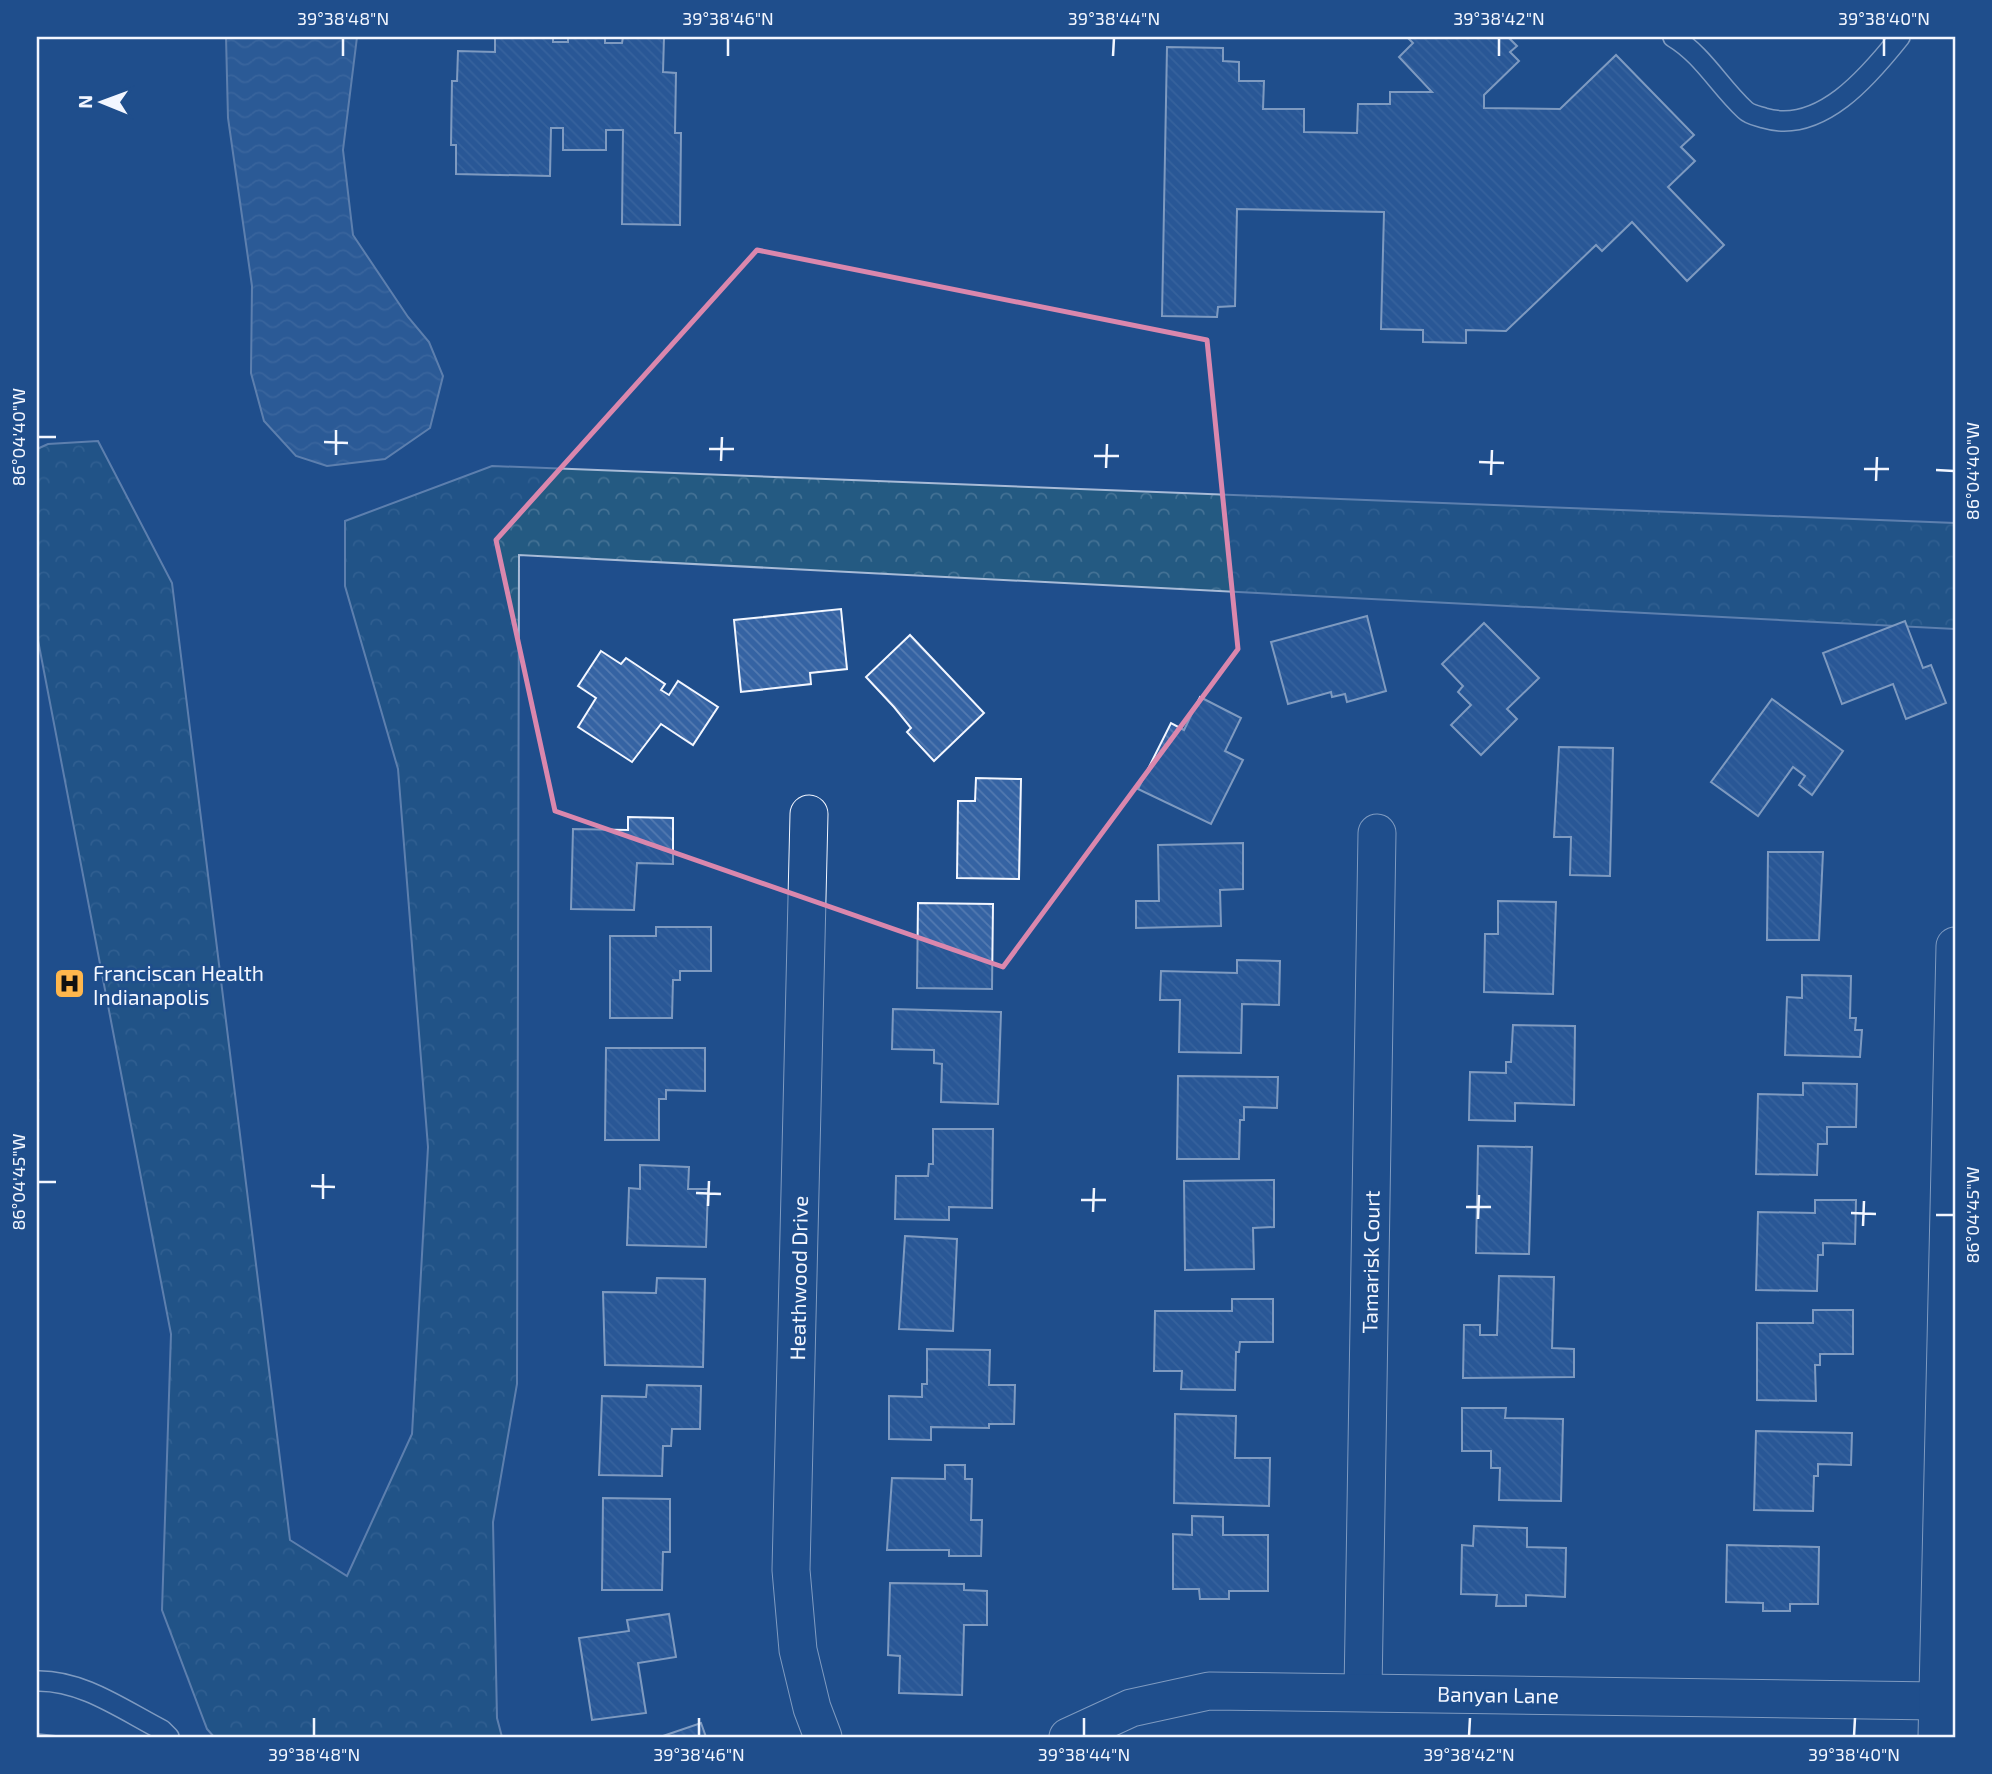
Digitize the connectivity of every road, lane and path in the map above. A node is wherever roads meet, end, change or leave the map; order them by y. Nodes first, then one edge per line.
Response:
1 (1673, 37) edge
2 (1900, 37) edge
3 (809, 814) dead end
4 (1377, 833) dead end
5 (1955, 946) edge
6 (37, 1681) edge
7 (1363, 1692) junction
8 (1937, 1701) junction
9 (169, 1737) edge
10 (823, 1737) edge
11 (1068, 1737) edge
12 (1937, 1737) edge

1 - 2 lane
3 - 10 street, Heathwood Drive
4 - 7 street, Tamarisk Court
5 - 8 street
6 - 9 lane
7 - 8 street, Banyan Lane
7 - 11 street, Banyan Lane
8 - 12 street

